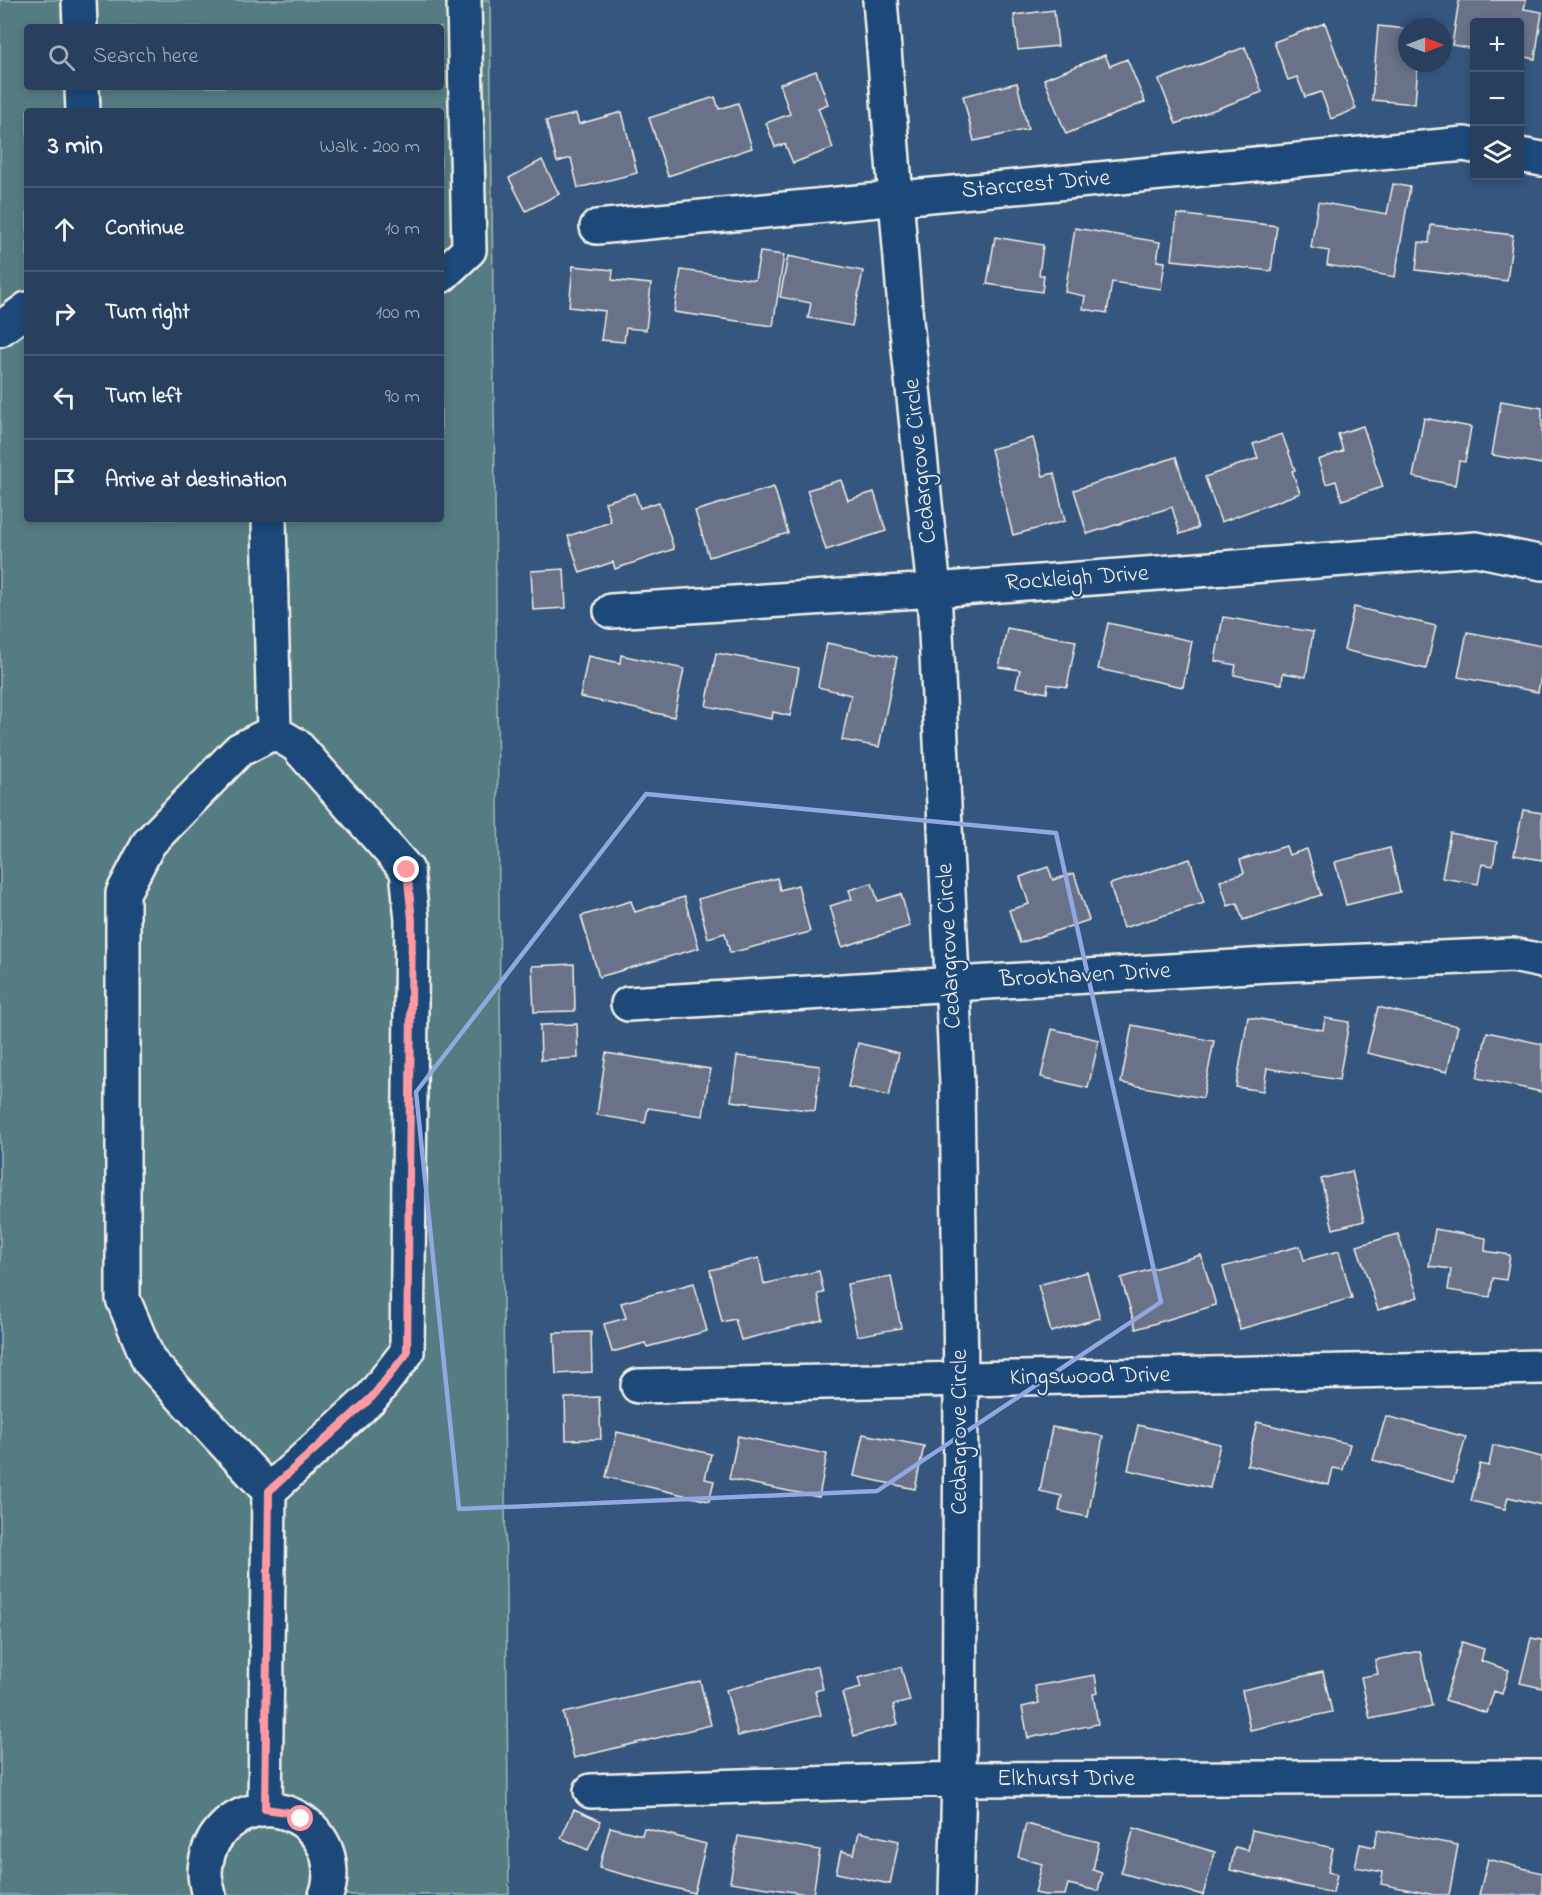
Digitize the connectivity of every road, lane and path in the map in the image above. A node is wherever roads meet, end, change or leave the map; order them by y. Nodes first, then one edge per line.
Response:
1 (79, 0) edge
2 (464, 0) edge
3 (880, 0) edge
4 (80, 24) edge
5 (82, 90) edge
6 (82, 108) edge
7 (1470, 145) edge
8 (1524, 156) edge
9 (1542, 159) edge
10 (897, 198) junction
11 (597, 227) dead end
12 (444, 273) edge
13 (24, 311) edge
14 (0, 329) edge
15 (269, 522) edge
16 (1542, 563) edge
17 (934, 590) junction
18 (611, 611) dead end
19 (274, 732) junction
20 (1542, 961) edge
21 (952, 984) junction
22 (628, 1004) dead end
23 (1542, 1367) edge
24 (961, 1380) junction
25 (638, 1386) dead end
26 (269, 1491) junction
27 (1542, 1777) edge
28 (959, 1779) junction
29 (591, 1791) dead end
30 (265, 1809) junction
31 (209, 1895) edge
32 (326, 1895) edge
33 (956, 1895) edge

1 - 4 street
2 - 12 street
3 - 10 street, Cedargrove Circle
5 - 6 street
7 - 10 street, Starcrest Drive
8 - 9 street
10 - 11 street, Starcrest Drive
10 - 17 street, Cedargrove Circle
13 - 14 street
15 - 19 street
16 - 17 street, Rockleigh Drive
17 - 18 street, Rockleigh Drive
17 - 21 street, Cedargrove Circle
19 - 26 street
19 - 26 street
20 - 21 street, Brookhaven Drive
21 - 22 street, Brookhaven Drive
21 - 24 street, Cedargrove Circle
23 - 24 street, Kingswood Drive
24 - 25 street, Kingswood Drive
24 - 28 street, Cedargrove Circle
26 - 30 street
27 - 28 street, Elkhurst Drive
28 - 29 street, Elkhurst Drive
28 - 33 street, Cedargrove Circle
30 - 31 street
30 - 32 street

